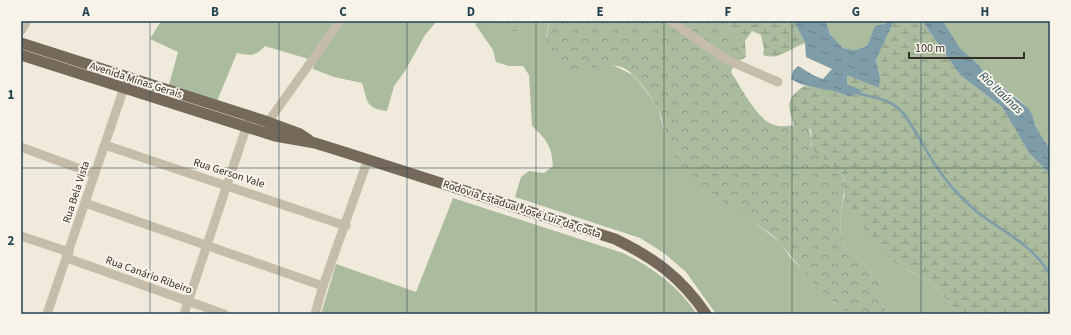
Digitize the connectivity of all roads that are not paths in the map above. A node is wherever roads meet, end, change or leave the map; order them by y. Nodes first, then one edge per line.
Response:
1 (27, 21) edge
2 (340, 21) edge
3 (671, 21) edge
4 (21, 30) edge
5 (21, 43) edge
6 (21, 55) edge
7 (74, 66) junction
8 (127, 77) junction
9 (778, 82) dead end
10 (124, 88) junction
11 (249, 121) junction
12 (268, 122) junction
13 (315, 143) junction
14 (105, 145) junction
15 (21, 147) edge
16 (368, 159) junction
17 (94, 174) junction
18 (227, 185) junction
19 (85, 203) junction
20 (346, 226) junction
21 (21, 236) edge
22 (207, 245) junction
23 (68, 255) junction
24 (323, 286) junction
25 (188, 302) junction
26 (47, 314) edge
27 (184, 314) edge
28 (224, 314) edge
29 (315, 314) edge
30 (706, 314) edge

1 - 4 street
2 - 12 street
3 - 9 street
5 - 7 main road, Avenida Minas Gerais
6 - 7 main road, Avenida Minas Gerais
7 - 8 main road, Avenida Minas Gerais
7 - 10 main road, Avenida Minas Gerais
8 - 10 street, Rua Bela Vista
8 - 11 main road, Avenida Minas Gerais
10 - 11 main road, Avenida Minas Gerais
10 - 14 street, Rua Bela Vista
11 - 12 main road, Avenida Minas Gerais
11 - 13 main road, Avenida Minas Gerais
11 - 18 street
12 - 13 main road, Avenida Minas Gerais
13 - 16 main road, Rodovia Estadual José Luiz da Costa
14 - 17 street, Rua Bela Vista
14 - 18 street, Rua Gerson Vale
15 - 17 street
16 - 20 street
16 - 30 main road, Rodovia Estadual José Luiz da Costa
17 - 19 street, Rua Bela Vista
18 - 20 street, Rua Gerson Vale
18 - 22 street
19 - 22 street
19 - 23 street, Rua Bela Vista
20 - 24 street
21 - 23 street, Rua Canário Ribeiro
22 - 24 street
22 - 25 street
23 - 25 street, Rua Canário Ribeiro
23 - 26 street, Rua Bela Vista
24 - 29 street
25 - 27 street
25 - 28 street, Rua Canário Ribeiro

